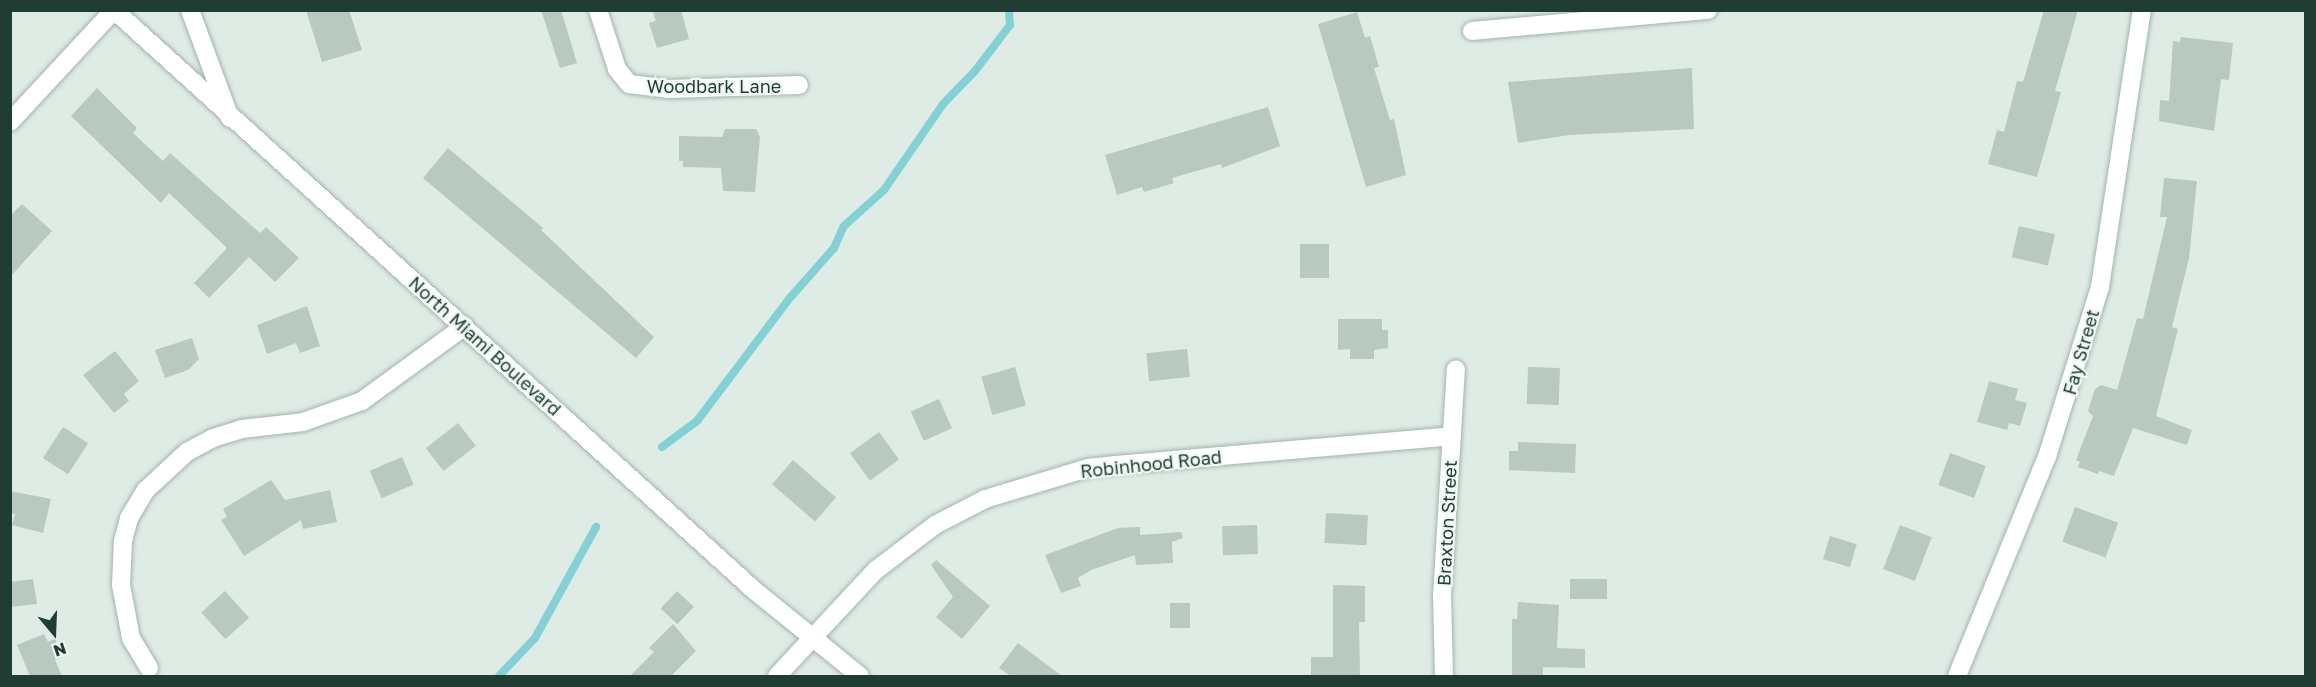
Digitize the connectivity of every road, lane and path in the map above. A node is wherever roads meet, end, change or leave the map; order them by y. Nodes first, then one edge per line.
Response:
1 (114, 10) edge
2 (190, 10) edge
3 (598, 10) edge
4 (1708, 10) edge
5 (2142, 10) edge
6 (1472, 31) dead end
7 (799, 85) dead end
8 (230, 118) junction
9 (10, 122) edge
10 (465, 326) junction
11 (1456, 369) dead end
12 (1452, 436) junction
13 (811, 638) junction
14 (149, 668) dead end
15 (777, 676) edge
16 (860, 676) edge
17 (1444, 676) edge
18 (1957, 676) edge

1 - 8 street, North Miami Boulevard
1 - 9 street
2 - 8 street
3 - 7 street, Woodbark Lane
4 - 6 street
5 - 18 street, Fay Street
8 - 10 street, North Miami Boulevard
10 - 13 street, North Miami Boulevard
10 - 14 street
11 - 12 street, Braxton Street
12 - 13 street, Robinhood Road
12 - 17 street, Braxton Street
13 - 15 street, Robinhood Road
13 - 16 street, North Miami Boulevard

